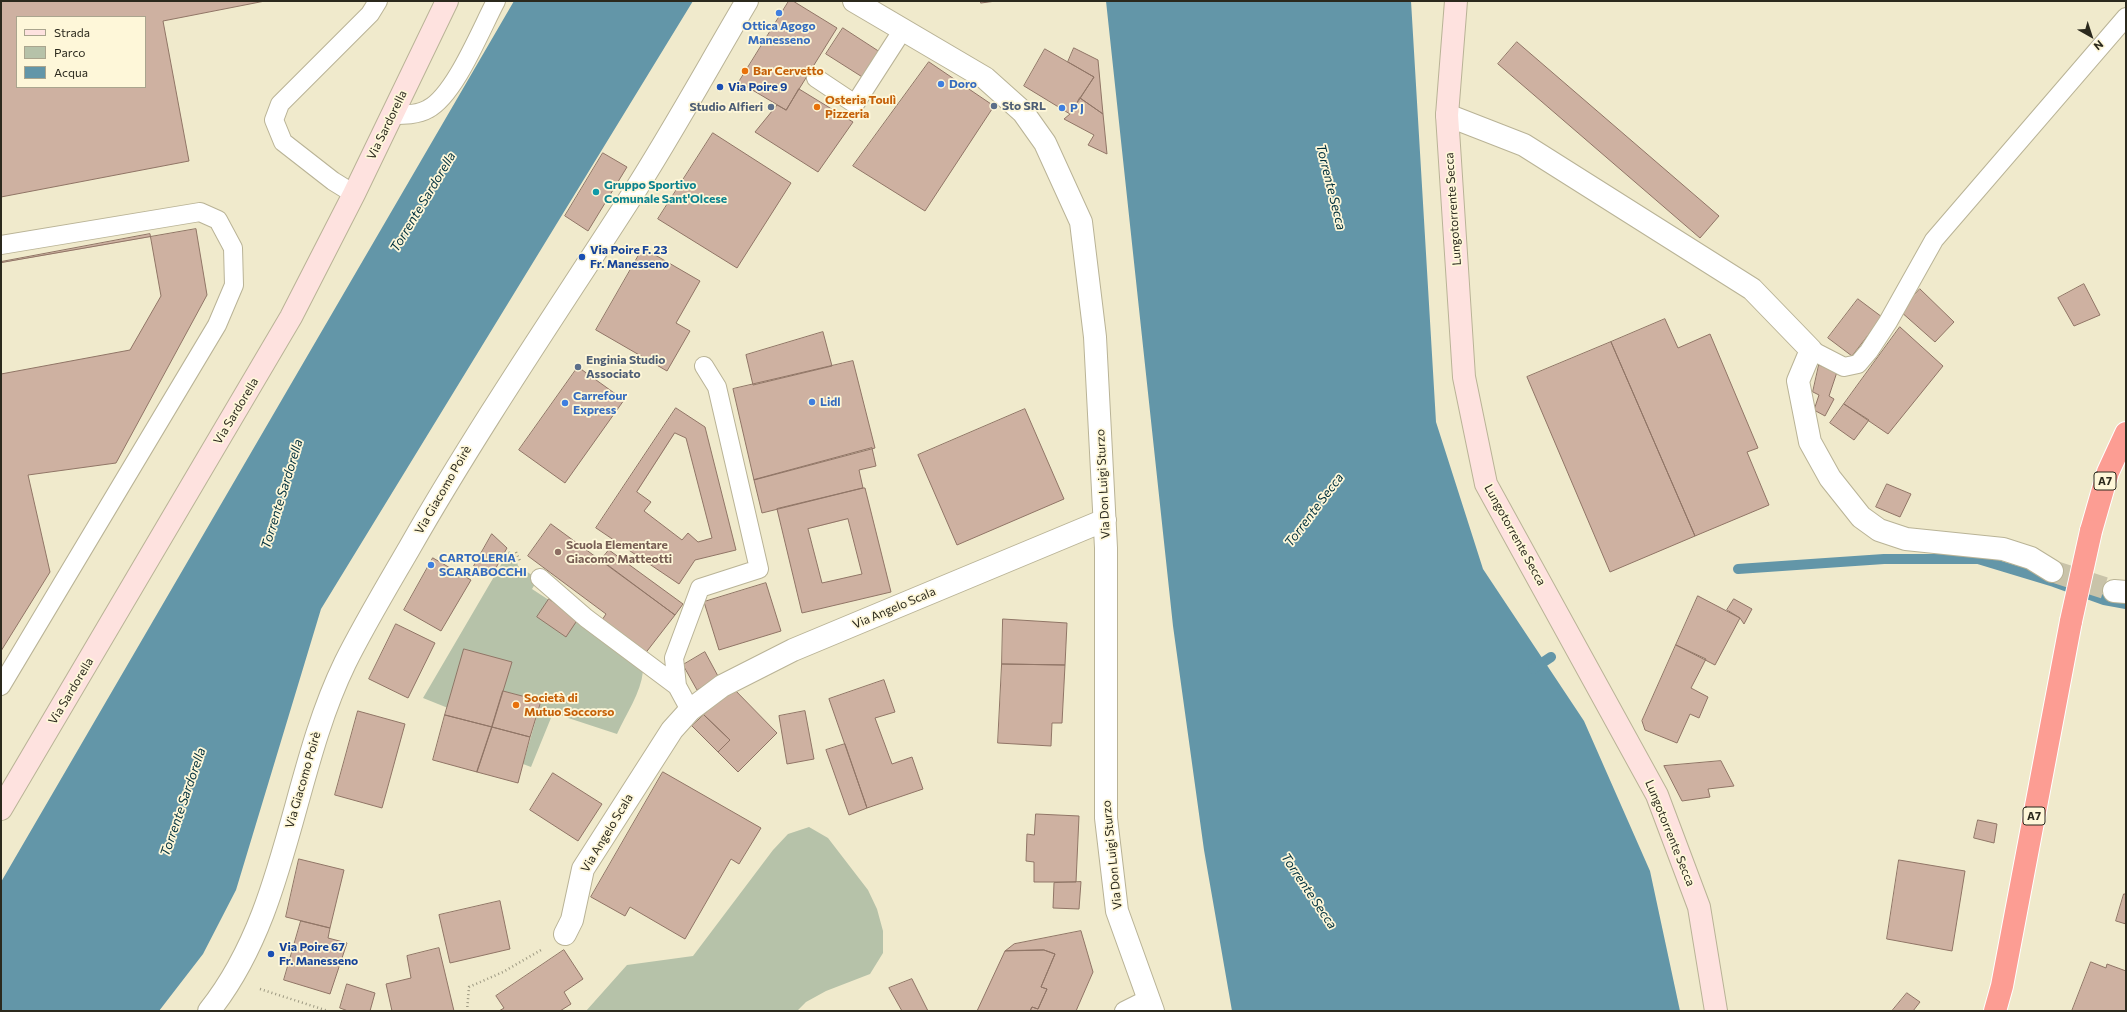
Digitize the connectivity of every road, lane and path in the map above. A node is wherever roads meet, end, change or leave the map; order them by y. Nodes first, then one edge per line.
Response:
1 (378, 1) edge
2 (447, 1) edge
3 (496, 1) edge
4 (747, 1) edge
5 (854, 1) edge
6 (1456, 1) edge
7 (2126, 17) edge
8 (902, 30) junction
9 (816, 78) dead end
10 (392, 115) junction
11 (1447, 115) junction
12 (354, 194) junction
13 (1, 245) edge
14 (1811, 350) junction
15 (704, 366) dead end
16 (2126, 433) edge
17 (1105, 520) junction
18 (2052, 571) tunnel mouth
19 (540, 578) dead end
20 (1, 686) edge
21 (676, 686) junction
22 (690, 710) junction
23 (1, 809) edge
24 (565, 934) joint
25 (234, 976) junction
26 (1150, 1005) edge
27 (209, 1011) edge
28 (328, 1011) edge
29 (467, 1011) edge
30 (1124, 1011) edge
31 (1716, 1011) edge
32 (1995, 1011) edge

1 - 12 lane
2 - 10 main road, Via Sardorella
3 - 10 lane
4 - 25 street, Via Giacomo Poirè
5 - 8 street, Via Don Luigi Sturzo
6 - 11 main road, Lungotorrente Secca
7 - 14 lane
8 - 9 lane
8 - 17 street, Via Don Luigi Sturzo
10 - 12 main road, Via Sardorella
11 - 14 street
11 - 31 main road, Lungotorrente Secca
12 - 23 main road, Via Sardorella
13 - 20 lane
14 - 18 street
15 - 21 lane
16 - 32 highway, A7, bridge
17 - 22 street, Via Angelo Scala
17 - 26 street, Via Don Luigi Sturzo
19 - 21 lane
21 - 22 lane
22 - 24 street, Via Angelo Scala
24 - 29 path
25 - 27 street, Via Giacomo Poirè
25 - 28 path
26 - 30 lane

